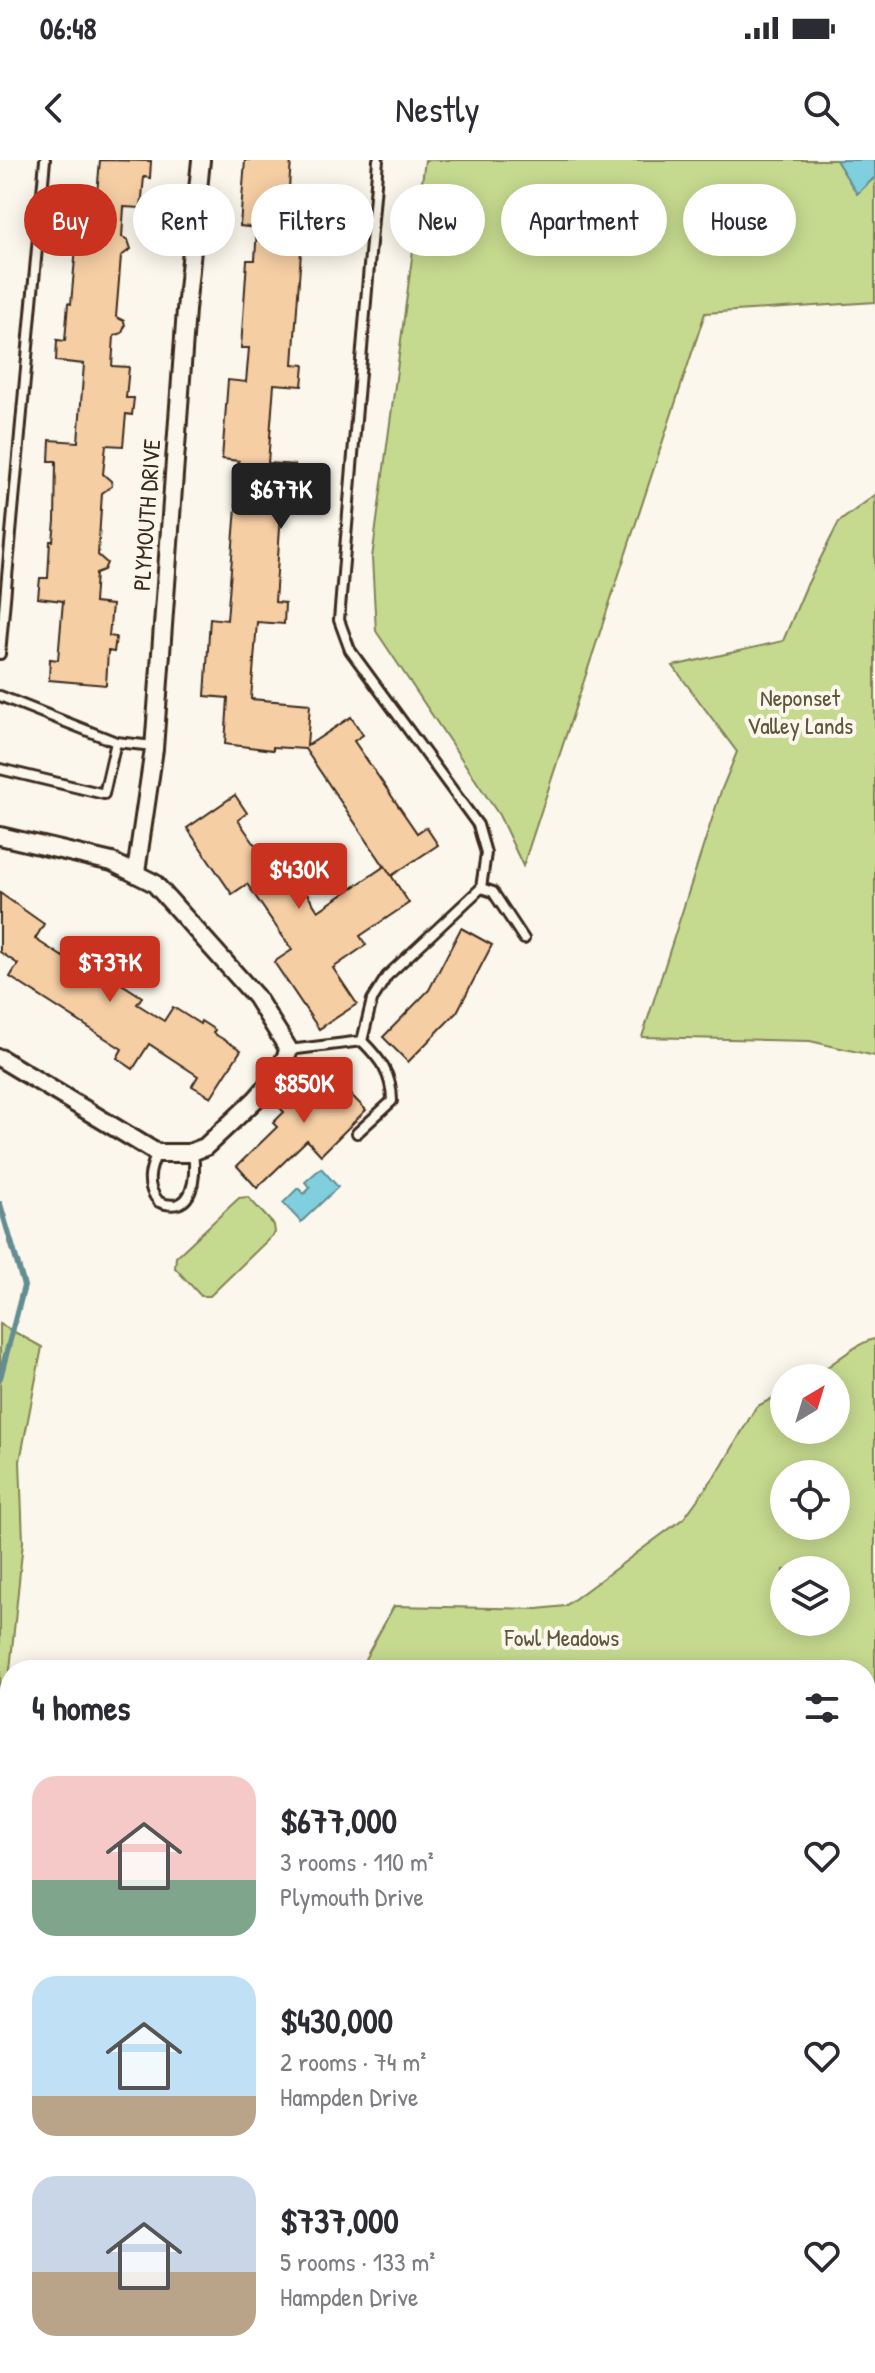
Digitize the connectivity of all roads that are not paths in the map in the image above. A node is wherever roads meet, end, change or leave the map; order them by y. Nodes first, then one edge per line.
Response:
1 (45, 160) edge
2 (201, 160) edge
3 (378, 160) edge
4 (0, 654) edge
5 (0, 696) edge
6 (116, 742) junction
7 (154, 746) junction
8 (0, 769) edge
9 (0, 836) edge
10 (136, 872) junction
11 (481, 888) junction
12 (524, 939) dead end
13 (362, 1041) junction
14 (289, 1050) junction
15 (0, 1058) edge
16 (357, 1133) dead end
17 (193, 1152) junction
18 (157, 1153) junction

1 - 4 lane
2 - 7 street, PLYMOUTH DRIVE
3 - 11 lane
5 - 6 lane
6 - 7 lane
6 - 8 lane
7 - 10 street, PLYMOUTH DRIVE
9 - 10 street
10 - 14 street
11 - 12 lane
11 - 13 lane
13 - 14 lane
13 - 16 lane
14 - 17 street
15 - 18 street
17 - 18 street
17 - 18 lane

